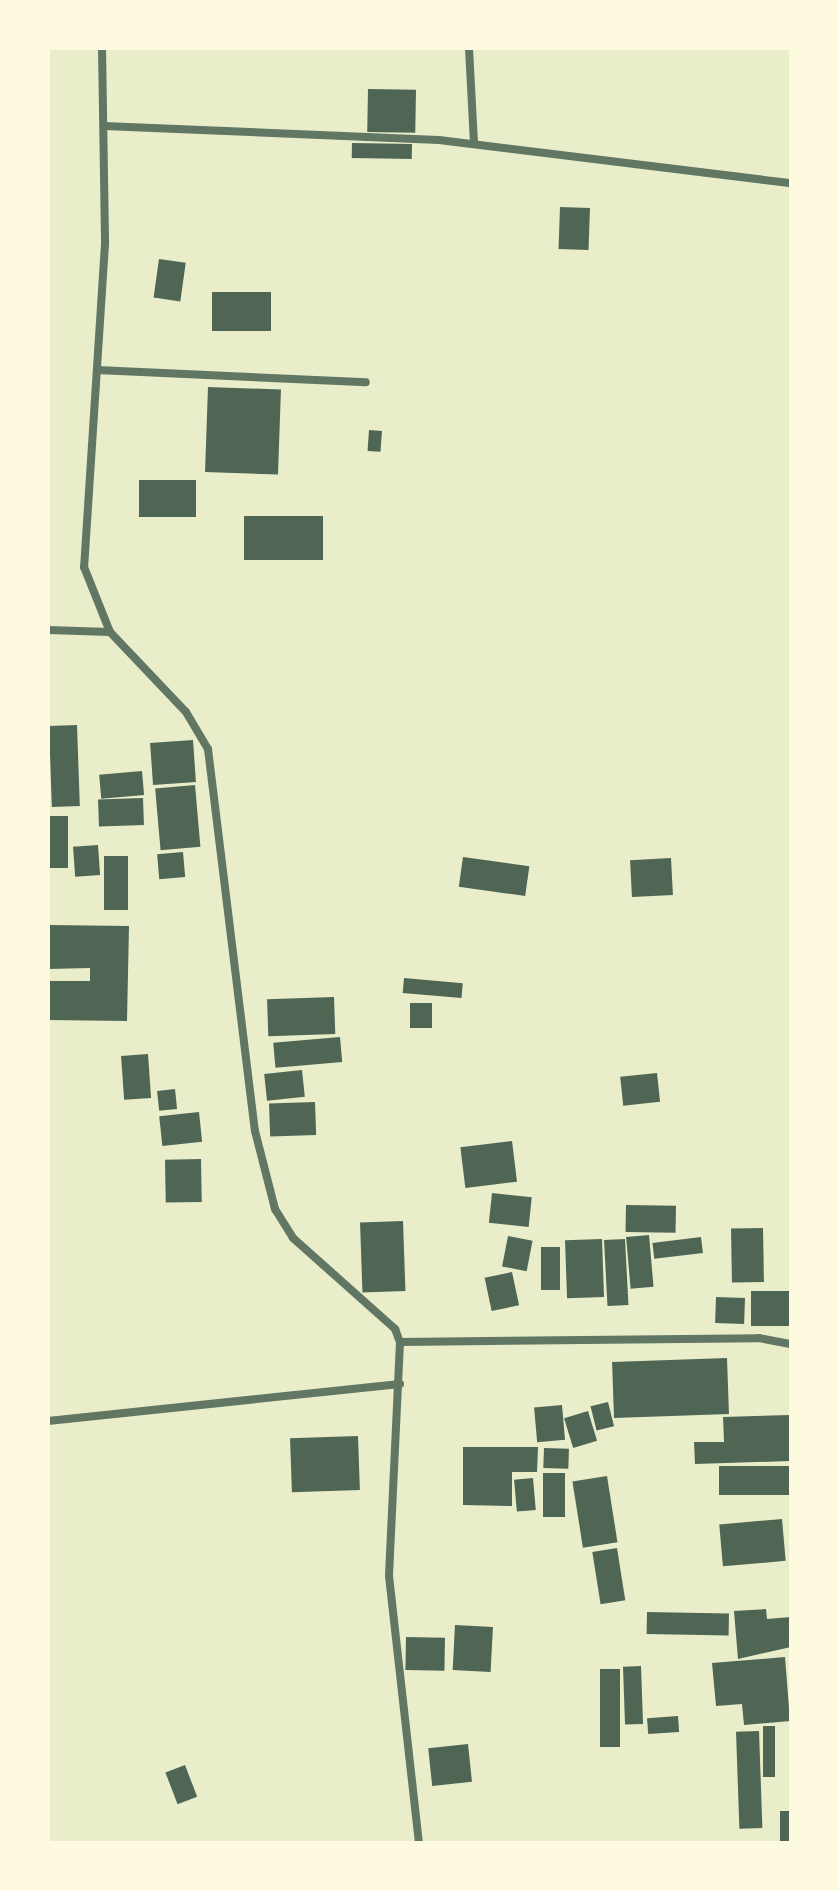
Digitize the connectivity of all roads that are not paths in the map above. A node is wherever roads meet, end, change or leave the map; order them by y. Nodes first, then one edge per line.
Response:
1 (102, 48) edge
2 (469, 48) edge
3 (104, 126) junction
4 (474, 144) junction
5 (791, 183) edge
6 (97, 370) junction
7 (366, 382) dead end
8 (48, 630) edge
9 (110, 632) junction
10 (400, 1342) junction
11 (791, 1344) edge
12 (400, 1384) junction
13 (48, 1421) edge
14 (419, 1843) edge

1 - 3 street
2 - 4 street
3 - 4 street
3 - 6 street
4 - 5 street
6 - 7 street
6 - 9 street
8 - 9 street
9 - 10 street
10 - 11 street
10 - 12 street
12 - 13 street
12 - 14 street

